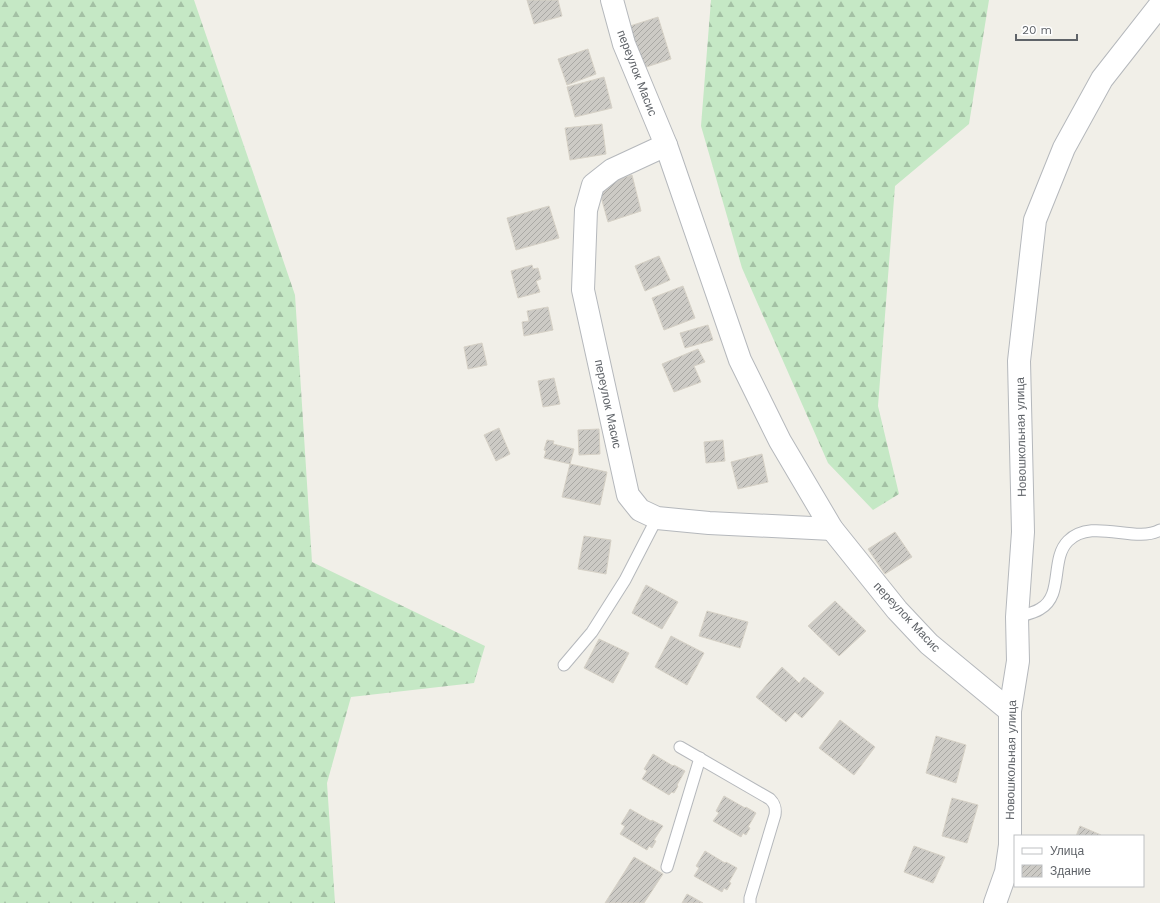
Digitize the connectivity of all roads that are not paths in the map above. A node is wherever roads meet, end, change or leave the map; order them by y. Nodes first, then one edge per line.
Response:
1 (612, 0) edge
2 (1160, 4) edge
3 (666, 145) junction
4 (656, 518) junction
5 (832, 529) junction
6 (1160, 530) edge
7 (1017, 617) junction
8 (564, 665) dead end
9 (1010, 711) junction
10 (680, 747) dead end
11 (700, 758) junction
12 (667, 867) dead end
13 (750, 903) edge
14 (995, 903) edge

1 - 3 street, переулок Масис
2 - 7 street, Новошкольная улица
3 - 4 street, переулок Масис
3 - 5 street, переулок Масис
4 - 5 street, переулок Масис
4 - 8 lane
5 - 9 street, переулок Масис
6 - 7 lane
7 - 9 street, Новошкольная улица
9 - 14 street, Новошкольная улица
10 - 11 lane
11 - 12 lane
11 - 13 lane

